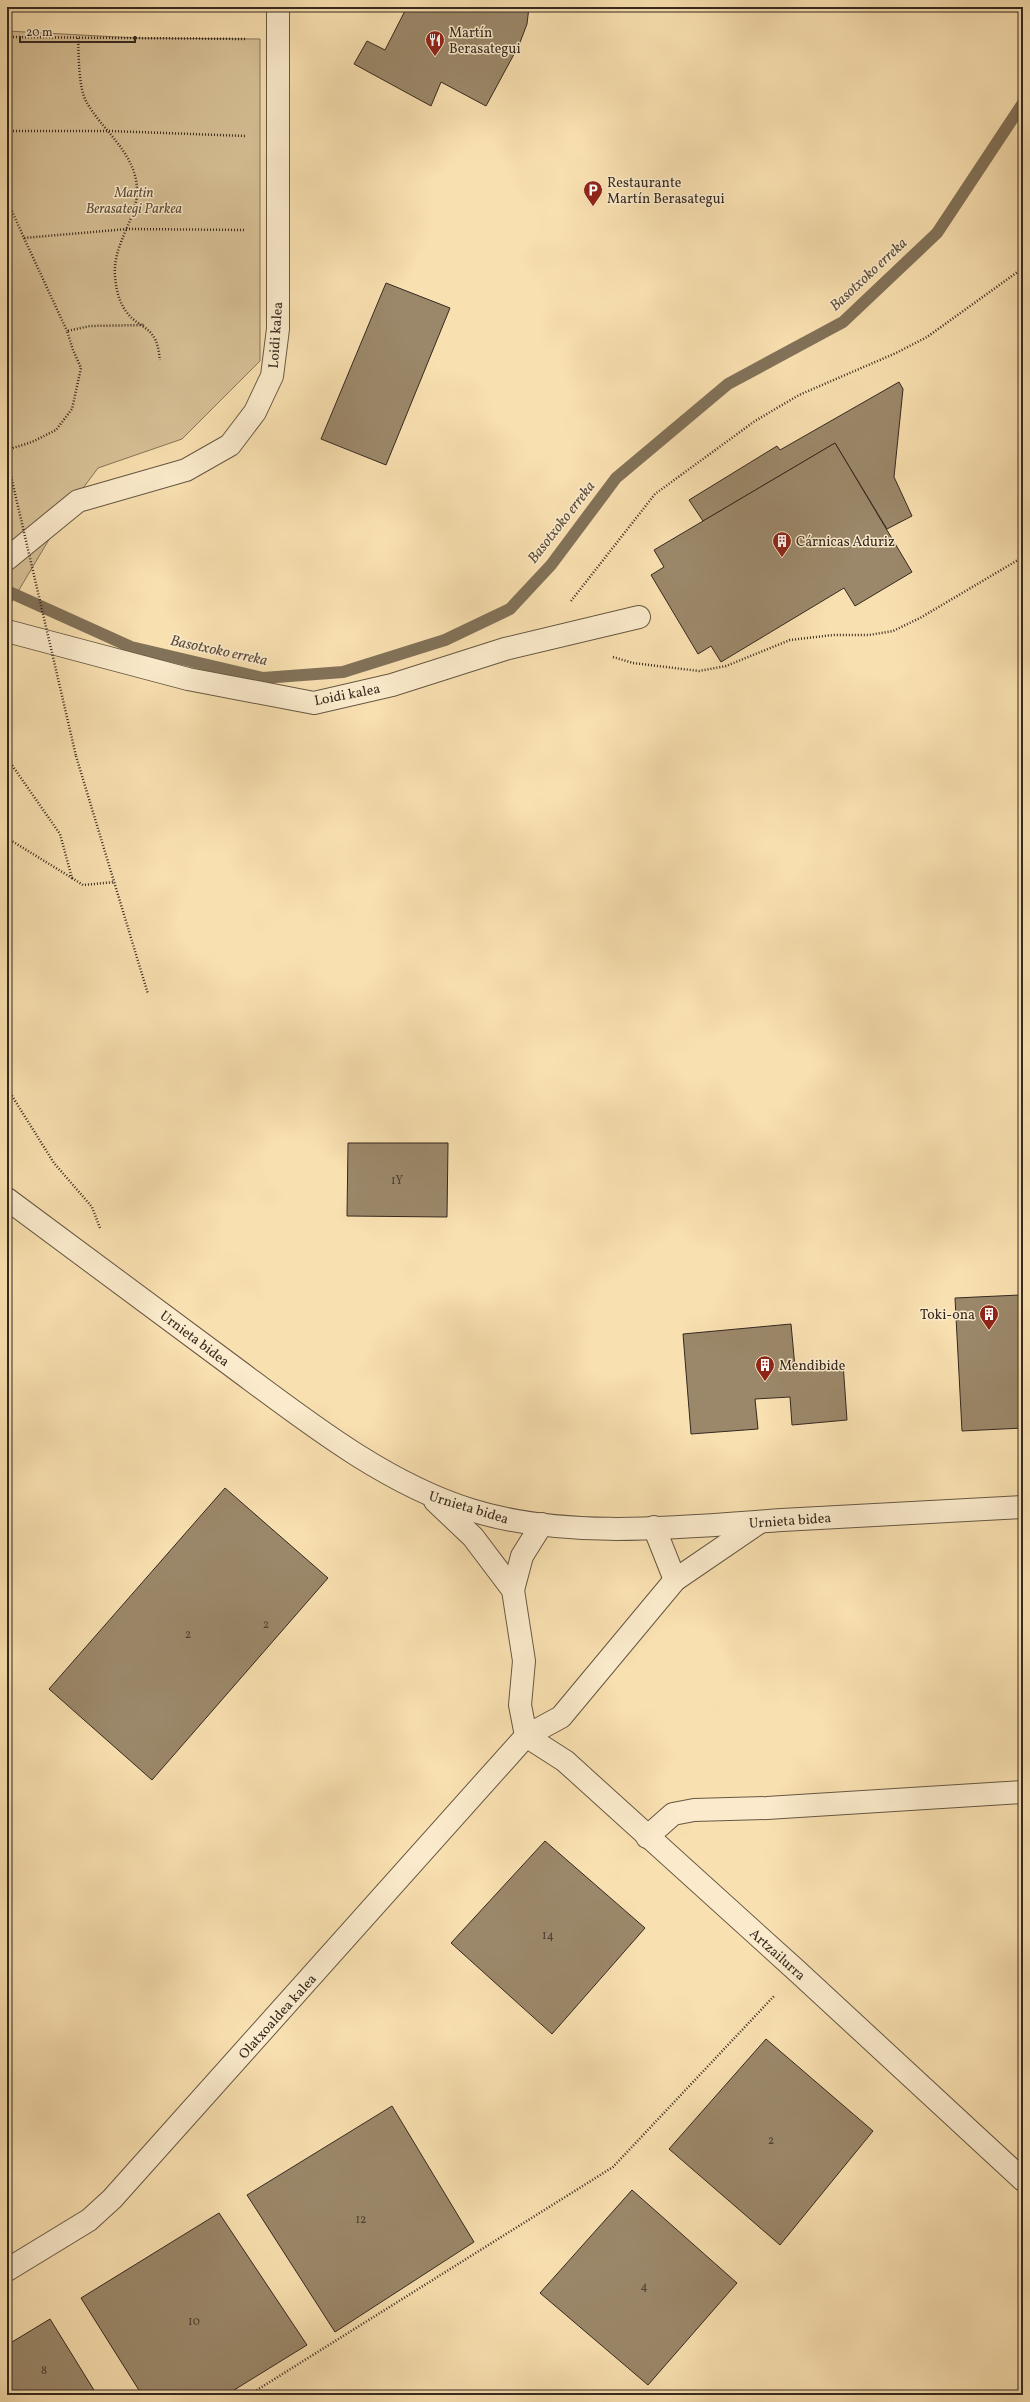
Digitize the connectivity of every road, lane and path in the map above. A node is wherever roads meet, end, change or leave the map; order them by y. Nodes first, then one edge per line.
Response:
1 (278, 7) edge
2 (7, 37) edge
3 (78, 38) junction
4 (278, 39) junction
5 (7, 131) edge
6 (110, 131) junction
7 (278, 138) junction
8 (7, 200) edge
9 (127, 229) junction
10 (278, 231) junction
11 (24, 238) junction
12 (1023, 268) edge
13 (144, 325) junction
14 (67, 331) junction
15 (160, 360) dead end
16 (7, 455) edge
17 (7, 459) edge
18 (1023, 557) edge
19 (7, 559) edge
20 (639, 617) dead end
21 (7, 631) edge
22 (547, 639) junction
23 (612, 657) dead end
24 (7, 758) edge
25 (7, 838) edge
26 (72, 878) junction
27 (115, 882) junction
28 (148, 994) dead end
29 (7, 1088) edge
30 (7, 1199) edge
31 (82, 1255) junction
32 (428, 1496) junction
33 (1023, 1507) edge
34 (760, 1522) junction
35 (542, 1524) junction
36 (654, 1527) junction
37 (676, 1580) junction
38 (513, 1590) junction
39 (526, 1736) junction
40 (1023, 1792) edge
41 (647, 1838) junction
42 (797, 1971) junction
43 (1023, 2180) edge
44 (7, 2270) edge
45 (249, 2395) edge

1 - 4 street, Loidi kalea
2 - 3 path
3 - 4 path
3 - 6 path
4 - 7 street, Loidi kalea
5 - 6 path
6 - 7 path
6 - 9 path
7 - 10 street, Loidi kalea
8 - 11 path
9 - 10 path
9 - 11 path
9 - 13 path
10 - 19 street, Loidi kalea
11 - 14 path
12 - 22 path
13 - 14 path
13 - 15 path
14 - 16 path
17 - 27 path, bridge
18 - 23 path
20 - 22 street, Loidi kalea
21 - 22 street, Loidi kalea
24 - 26 path
25 - 26 path
26 - 27 path
27 - 28 path
29 - 31 path
30 - 31 street, Urnieta bidea
31 - 32 street, Urnieta bidea
32 - 35 street, Urnieta bidea
32 - 38 street
33 - 34 street, Urnieta bidea
34 - 36 street, Urnieta bidea
34 - 37 street, Olatxoaldea kalea
35 - 36 street, Urnieta bidea
35 - 38 street
36 - 37 street
37 - 39 street, Olatxoaldea kalea
38 - 39 street
39 - 41 street, Artzailurra
39 - 44 street, Olatxoaldea kalea
40 - 41 street
41 - 42 street, Artzailurra
42 - 43 street, Artzailurra
42 - 45 path

